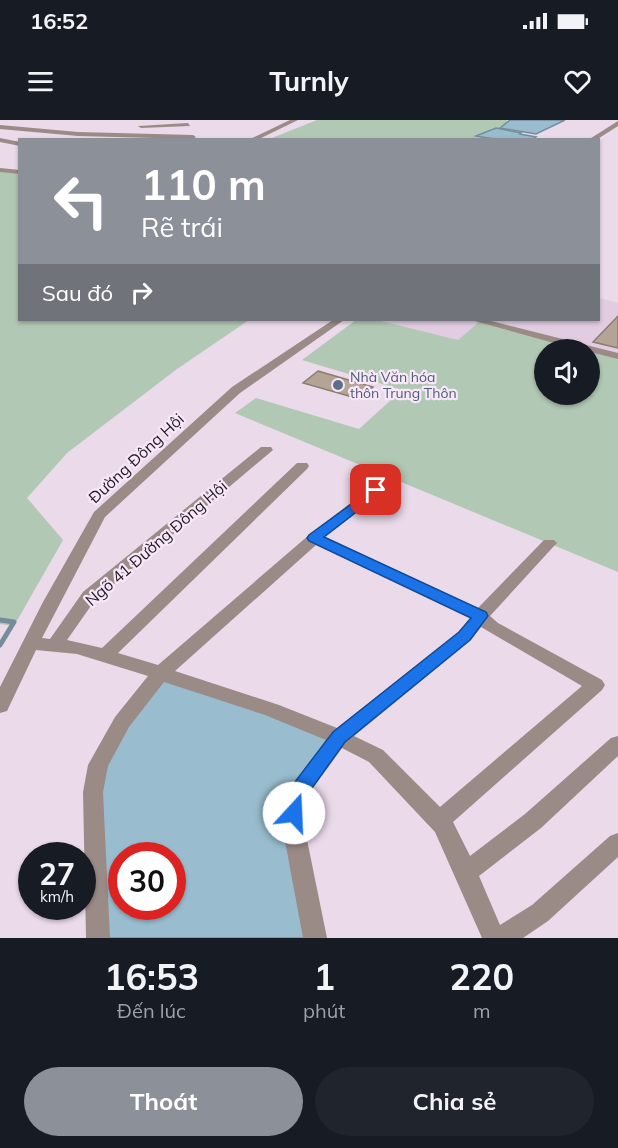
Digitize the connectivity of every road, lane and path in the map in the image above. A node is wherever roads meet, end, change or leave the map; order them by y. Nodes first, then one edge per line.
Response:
1 (295, 120) edge
2 (187, 122) edge
3 (618, 123) edge
4 (132, 126) dead end
5 (142, 126) junction
6 (0, 127) edge
7 (133, 137) edge
8 (192, 138) edge
9 (255, 138) edge
10 (594, 138) edge
11 (0, 140) edge
12 (18, 144) edge
13 (0, 170) edge
14 (18, 172) edge
15 (338, 321) edge
16 (480, 321) edge
17 (618, 357) edge
18 (266, 450) dead end
19 (302, 466) dead end
20 (392, 478) dead end
21 (314, 538) junction
22 (549, 543) dead end
23 (480, 616) junction
24 (33, 643) junction
25 (55, 645) junction
26 (105, 655) junction
27 (160, 674) junction
28 (0, 706) edge
29 (339, 737) junction
30 (618, 744) edge
31 (439, 821) junction
32 (618, 843) edge
33 (466, 872) junction
34 (98, 938) edge
35 (315, 938) edge
36 (494, 938) edge
37 (502, 938) edge

1 - 9 street
2 - 5 street
2 - 8 street
3 - 10 street
4 - 5 street
5 - 7 street
6 - 7 street
7 - 8 street
11 - 12 street
13 - 14 street
15 - 24 street, Đường Đông Hội
16 - 17 street
18 - 25 street, Ngõ 41 Đường Đông Hội
19 - 26 street
20 - 21 street
21 - 23 street
21 - 27 street
22 - 23 street
23 - 29 street
23 - 31 street
24 - 25 street
24 - 28 street, Đường Đông Hội
25 - 26 street
26 - 27 street
27 - 29 street
27 - 34 street
29 - 31 street
29 - 35 street
30 - 33 street
31 - 33 street
32 - 37 street
33 - 36 street

